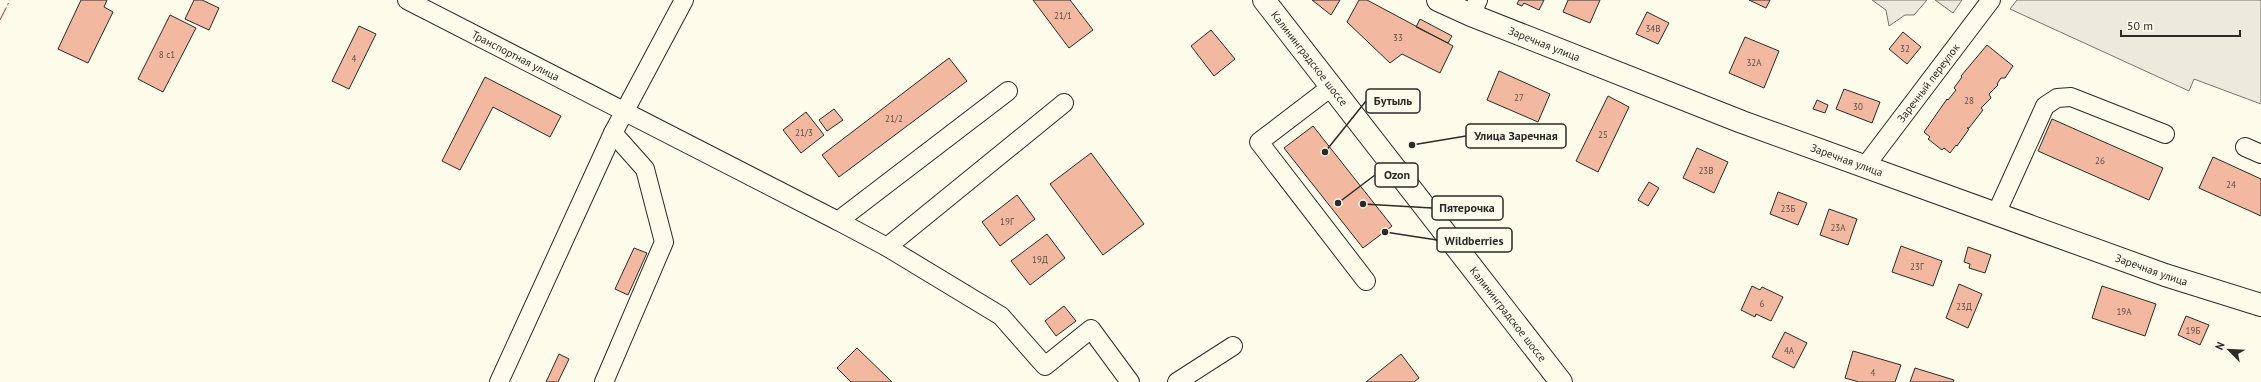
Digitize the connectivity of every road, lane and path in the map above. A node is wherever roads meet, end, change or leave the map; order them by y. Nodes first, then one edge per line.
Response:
1 (407, 0) edge
2 (684, 0) edge
3 (1264, 0) edge
4 (1438, 0) edge
5 (1990, 0) edge
6 (1474, 8) edge
7 (1331, 87) junction
8 (1008, 91) dead end
9 (1064, 103) dead end
10 (624, 111) junction
11 (613, 133) junction
12 (2165, 134) dead end
13 (1866, 166) junction
14 (1996, 214) junction
15 (838, 221) junction
16 (887, 247) junction
17 (1366, 281) dead end
18 (2261, 305) edge
19 (1233, 346) dead end
20 (499, 382) edge
21 (604, 382) edge
22 (1130, 382) edge
23 (1177, 382) edge
24 (1562, 382) edge

1 - 10 street, Транспортная улица
2 - 10 street
3 - 7 main road, Калининградское шоссе
4 - 6 main road, Заречная улица
5 - 13 street, Заречный переулок
6 - 13 main road, Заречная улица
7 - 17 street
7 - 24 main road, Калининградское шоссе
8 - 15 street
9 - 16 street
10 - 11 street
10 - 15 street, Транспортная улица
11 - 20 street
11 - 21 street
12 - 14 street
13 - 14 main road, Заречная улица
14 - 18 main road, Заречная улица
15 - 16 street, Транспортная улица
16 - 22 street, Транспортная улица
19 - 23 street

